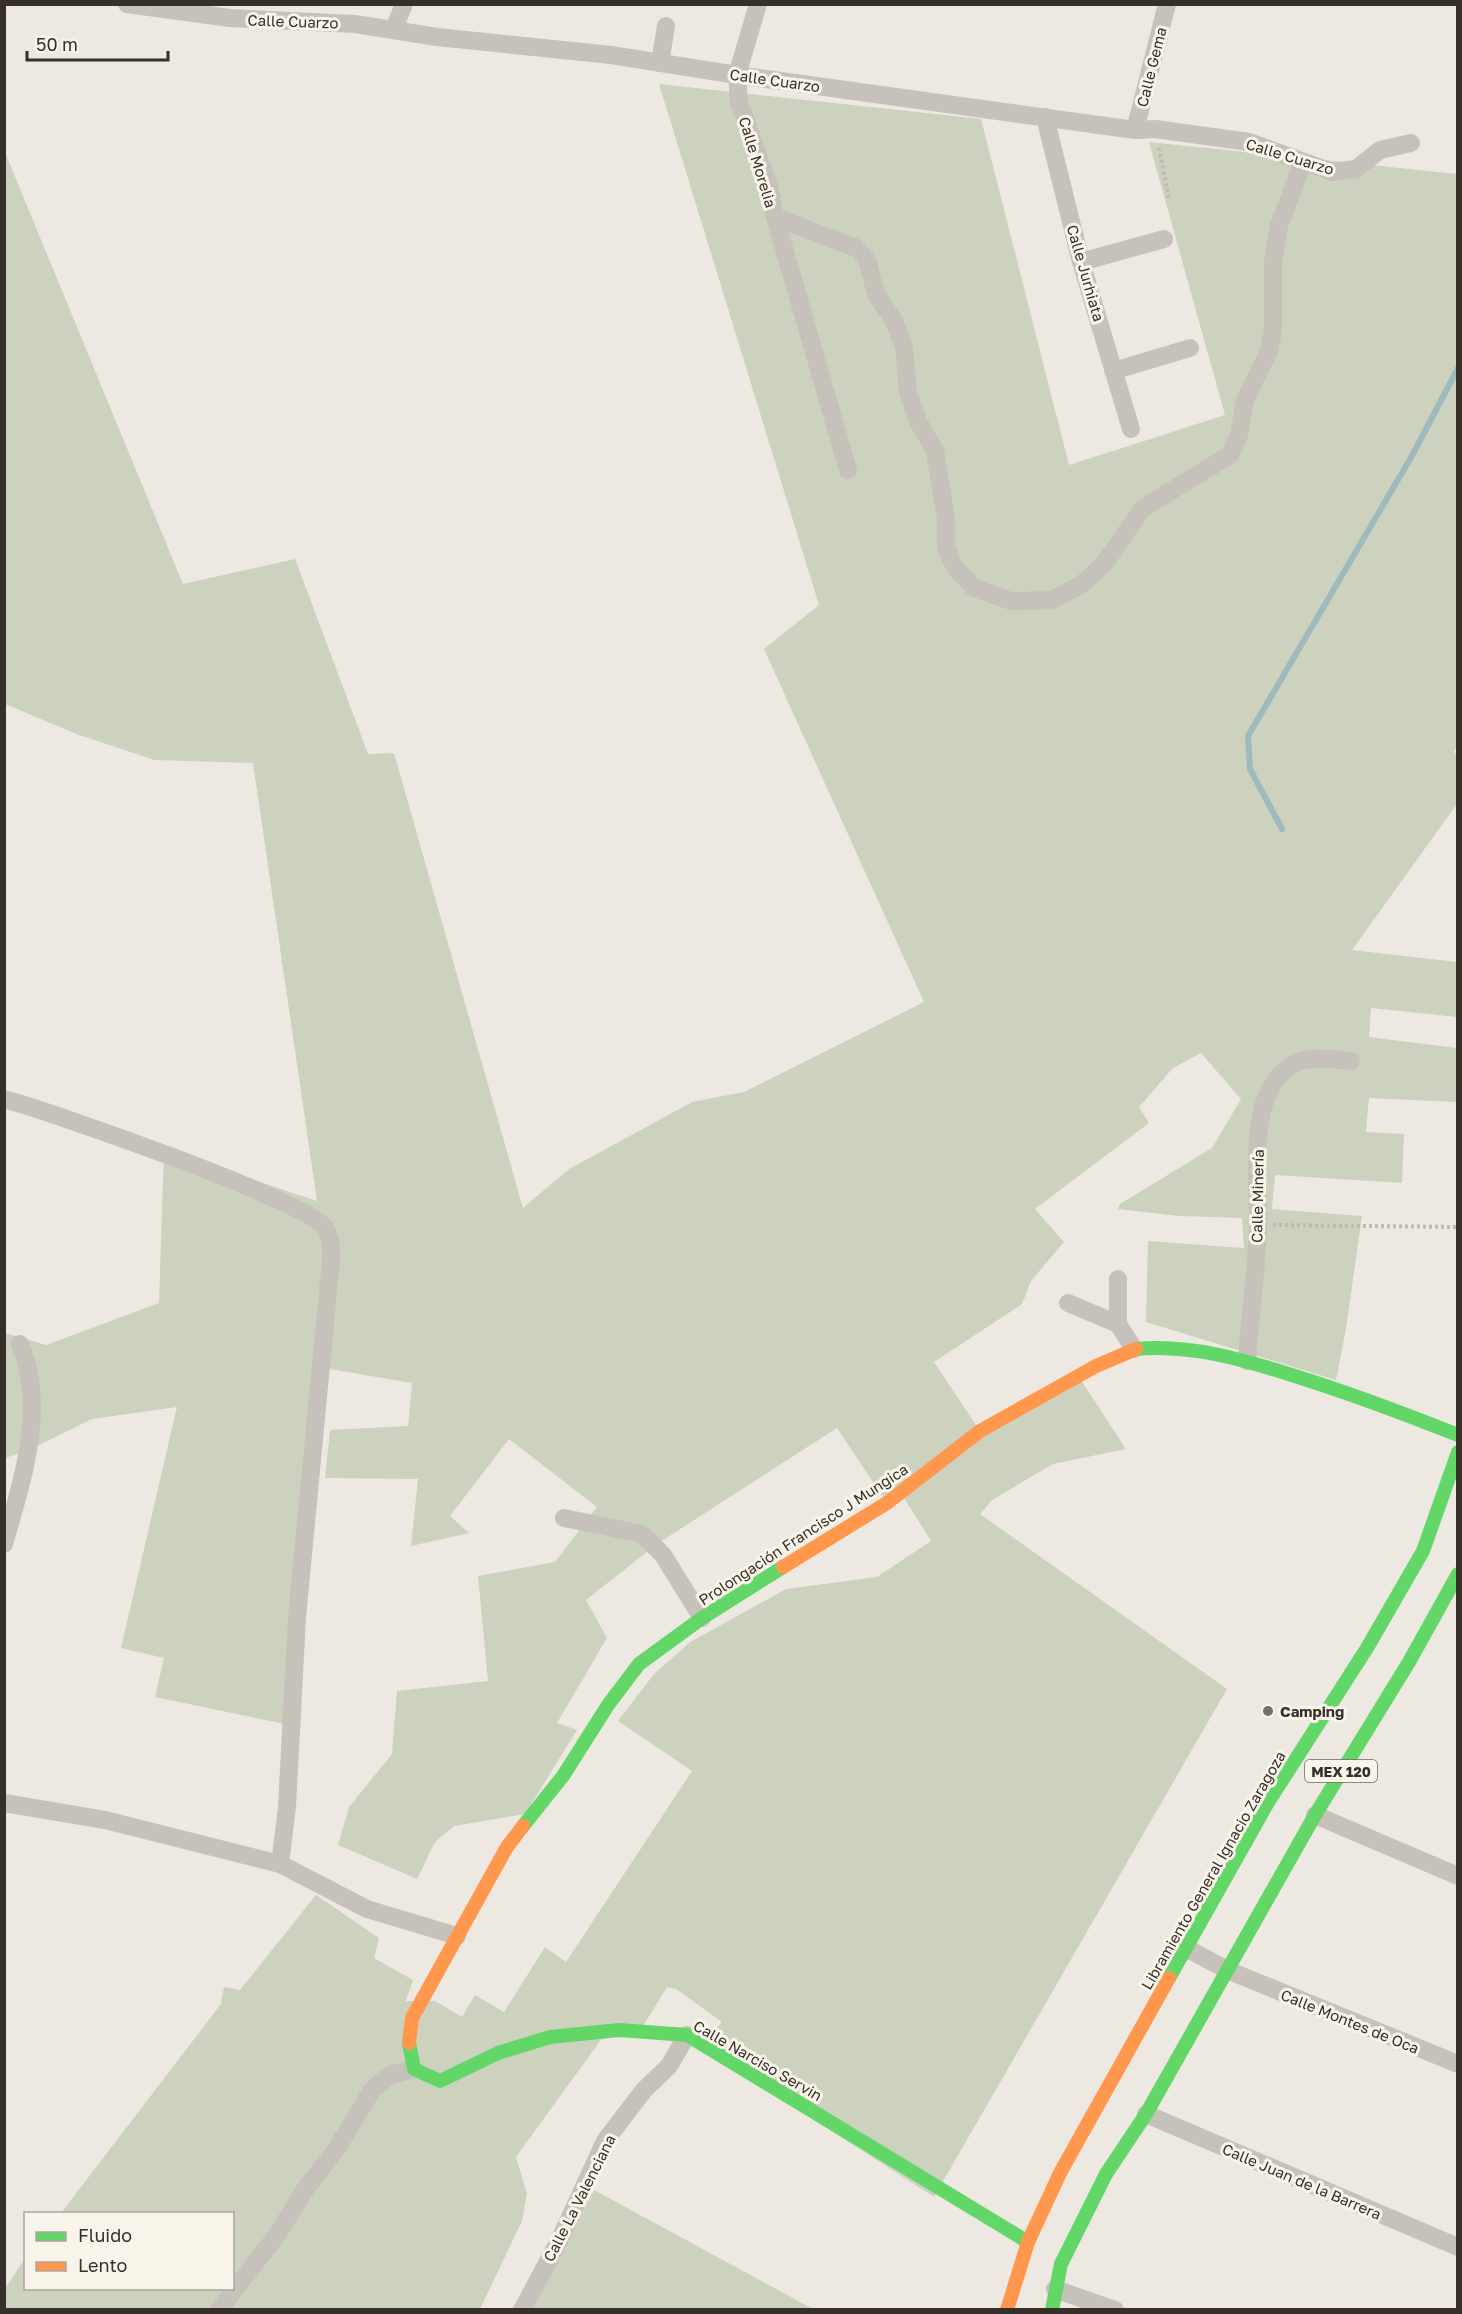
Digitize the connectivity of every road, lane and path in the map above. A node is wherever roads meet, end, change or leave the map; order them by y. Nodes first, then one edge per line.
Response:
1 (127, 4) edge
2 (404, 4) edge
3 (758, 4) edge
4 (1167, 4) edge
5 (666, 26) dead end
6 (394, 29) junction
7 (660, 63) junction
8 (737, 75) junction
9 (1045, 117) junction
10 (1155, 129) junction
11 (1134, 130) junction
12 (1411, 143) dead end
13 (1303, 162) junction
14 (1169, 200) dead end
15 (775, 217) junction
16 (1164, 239) dead end
17 (1081, 262) junction
18 (1190, 348) dead end
19 (1113, 371) junction
20 (1131, 429) dead end
21 (848, 470) dead end
22 (1351, 1060) dead end
23 (4, 1099) edge
24 (1258, 1224) junction
25 (1458, 1227) edge
26 (1118, 1279) dead end
27 (1068, 1303) dead end
28 (1118, 1324) junction
29 (20, 1344) dead end
30 (1134, 1349) junction
31 (1247, 1361) junction
32 (1458, 1435) edge
33 (1458, 1452) edge
34 (564, 1518) dead end
35 (4, 1544) edge
36 (1458, 1574) edge
37 (702, 1618) junction
38 (4, 1803) edge
39 (1315, 1815) junction
40 (280, 1864) junction
41 (1458, 1876) edge
42 (457, 1936) junction
43 (1186, 1948) junction
44 (1235, 1974) junction
45 (687, 2035) junction
46 (1458, 2064) edge
47 (414, 2069) junction
48 (1146, 2114) junction
49 (1028, 2242) junction
50 (1458, 2247) edge
51 (1055, 2289) junction
52 (1104, 2307) edge
53 (219, 2310) edge
54 (522, 2310) edge
55 (1007, 2310) edge
56 (1052, 2310) edge

1 - 6 street, Calle Cuarzo
2 - 6 street
3 - 8 street, Calle Morelia
4 - 11 street, Calle Gema
5 - 7 street
6 - 7 street, Calle Cuarzo
7 - 8 street, Calle Cuarzo
8 - 9 street, Calle Cuarzo
8 - 15 street, Calle Morelia
9 - 11 street, Calle Cuarzo
9 - 17 street, Calle Jurhiata
10 - 11 street, Calle Cuarzo
10 - 13 street, Calle Cuarzo
10 - 14 path
12 - 13 street, Calle Cuarzo
13 - 15 street, Calle Morelia
15 - 21 street
16 - 17 street
17 - 19 street, Calle Jurhiata
18 - 19 street
19 - 20 street, Calle Jurhiata
22 - 24 street, Calle Minería
23 - 40 street
24 - 25 path
24 - 31 street, Calle Minería
26 - 28 street
27 - 28 street
28 - 30 street
29 - 35 street
30 - 31 street, Prolongación Francisco J Mungica
30 - 37 street, Prolongación Francisco J Mungica
31 - 32 street, Prolongación Francisco J Mungica
33 - 43 street, Libramiento General Ignacio Zaragoza / MEX 120
34 - 37 street
36 - 39 street, MEX 120
37 - 42 street, Prolongación Francisco J Mungica
38 - 40 street
39 - 41 street
39 - 44 street, MEX 120
40 - 42 street
42 - 47 street
43 - 44 street, Calle Montes de Oca
43 - 49 street, Libramiento General Ignacio Zaragoza / MEX 120
44 - 46 street, Calle Montes de Oca
44 - 48 street, MEX 120
45 - 47 street, Calle Narciso Servin
45 - 49 street, Calle Narciso Servin
45 - 54 street, Calle La Valenciana
47 - 53 street
48 - 50 street, Calle Juan de la Barrera
48 - 51 street, MEX 120
49 - 55 street, Libramiento General Ignacio Zaragoza / MEX 120
51 - 52 street
51 - 56 street, MEX 120

